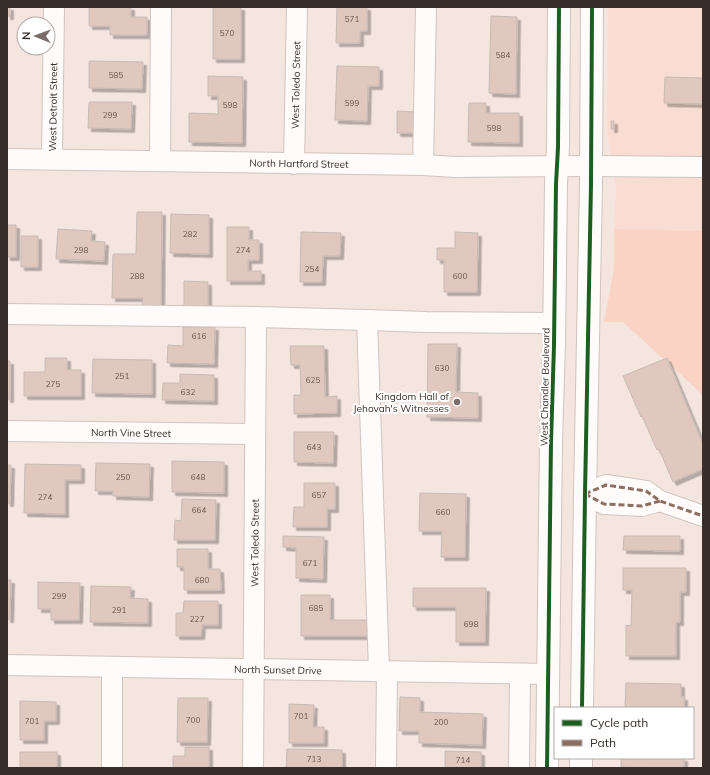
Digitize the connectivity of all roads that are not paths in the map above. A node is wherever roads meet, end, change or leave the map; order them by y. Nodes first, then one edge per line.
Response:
1 (54, 7) edge
2 (161, 7) edge
3 (297, 7) edge
4 (426, 7) edge
5 (560, 7) edge
6 (592, 7) edge
7 (7, 159) edge
8 (52, 159) junction
9 (160, 161) junction
10 (294, 164) junction
11 (423, 165) junction
12 (557, 166) junction
13 (591, 166) junction
14 (703, 167) edge
15 (7, 314) edge
16 (256, 317) junction
17 (367, 320) junction
18 (555, 323) junction
19 (7, 431) edge
20 (255, 434) junction
21 (585, 494) junction
22 (703, 516) edge
23 (7, 665) edge
24 (112, 667) junction
25 (254, 669) junction
26 (383, 671) junction
27 (520, 674) junction
28 (548, 674) junction
29 (582, 707) edge
30 (112, 768) edge
31 (253, 768) edge
32 (386, 768) edge
33 (519, 768) edge
34 (547, 768) edge

1 - 8 street, West Detroit Street
2 - 9 street
3 - 10 street, West Toledo Street
4 - 11 street
5 - 12 main road, West Chandler Boulevard
6 - 13 main road
7 - 8 street, North Hartford Street
8 - 9 street, North Hartford Street
9 - 10 street, North Hartford Street
10 - 11 street, North Hartford Street
11 - 12 street, North Hartford Street
12 - 13 street, North Hartford Street
12 - 18 main road, West Chandler Boulevard
13 - 14 street, North Hartford Street
13 - 21 main road
15 - 16 street
16 - 17 street
16 - 20 street, West Toledo Street
17 - 18 street
17 - 26 street
18 - 28 main road, West Chandler Boulevard
19 - 20 street, North Vine Street
20 - 25 street, West Toledo Street
21 - 22 street
21 - 29 main road
23 - 24 street, North Sunset Drive
24 - 25 street, North Sunset Drive
24 - 30 street
25 - 26 street, North Sunset Drive
25 - 31 street, West Toledo Street
26 - 27 street, North Sunset Drive
26 - 32 street
27 - 28 street, North Sunset Drive
27 - 33 street
28 - 34 main road, West Chandler Boulevard

